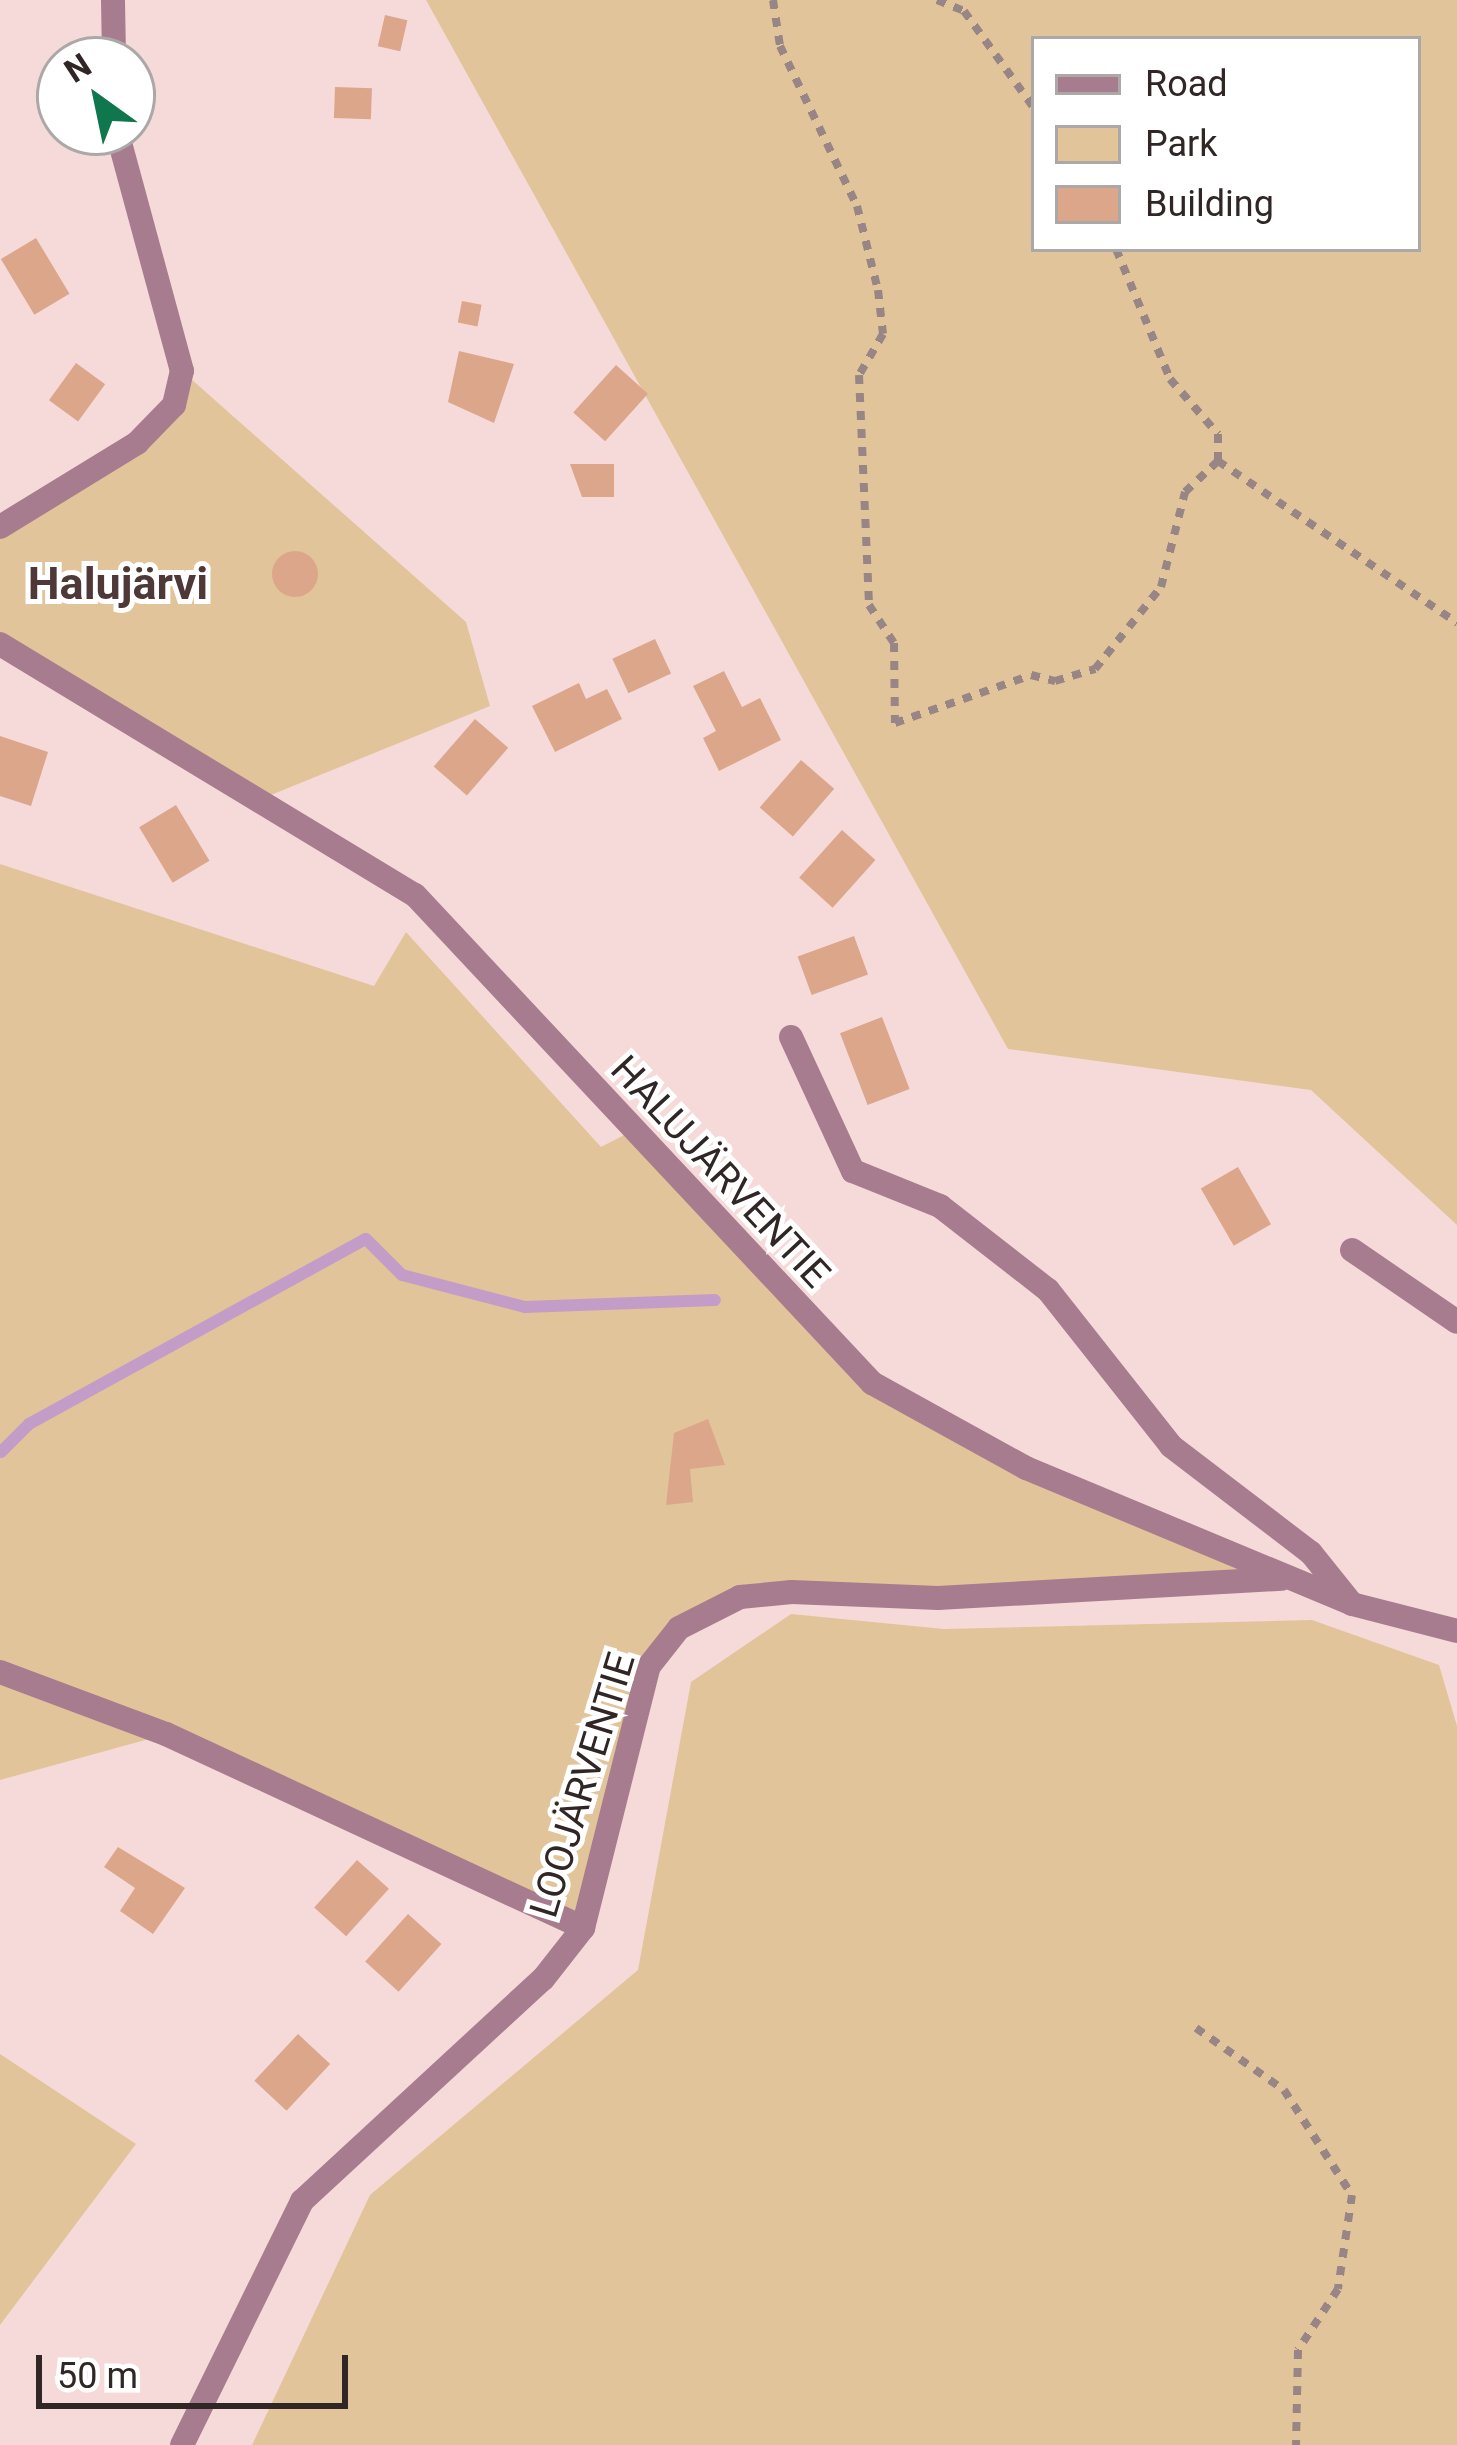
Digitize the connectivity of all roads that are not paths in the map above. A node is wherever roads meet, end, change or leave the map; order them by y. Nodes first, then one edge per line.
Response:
1 (113, 0) edge
2 (114, 36) edge
3 (124, 156) edge
4 (0, 527) edge
5 (0, 644) edge
6 (791, 1037) dead end
7 (1352, 1250) dead end
8 (1457, 1322) edge
9 (1290, 1579) junction
10 (1352, 1604) junction
11 (1457, 1631) edge
12 (0, 1672) edge
13 (583, 1928) junction
14 (182, 2445) edge

1 - 2 street
3 - 4 street
5 - 9 street, HALUJÄRVENTIE
6 - 10 street
7 - 8 street
9 - 10 street, HALUJÄRVENTIE
9 - 13 street, LOOJÄRVENTIE
10 - 11 street, HALUJÄRVENTIE
12 - 13 street
13 - 14 street, LOOJÄRVENTIE

